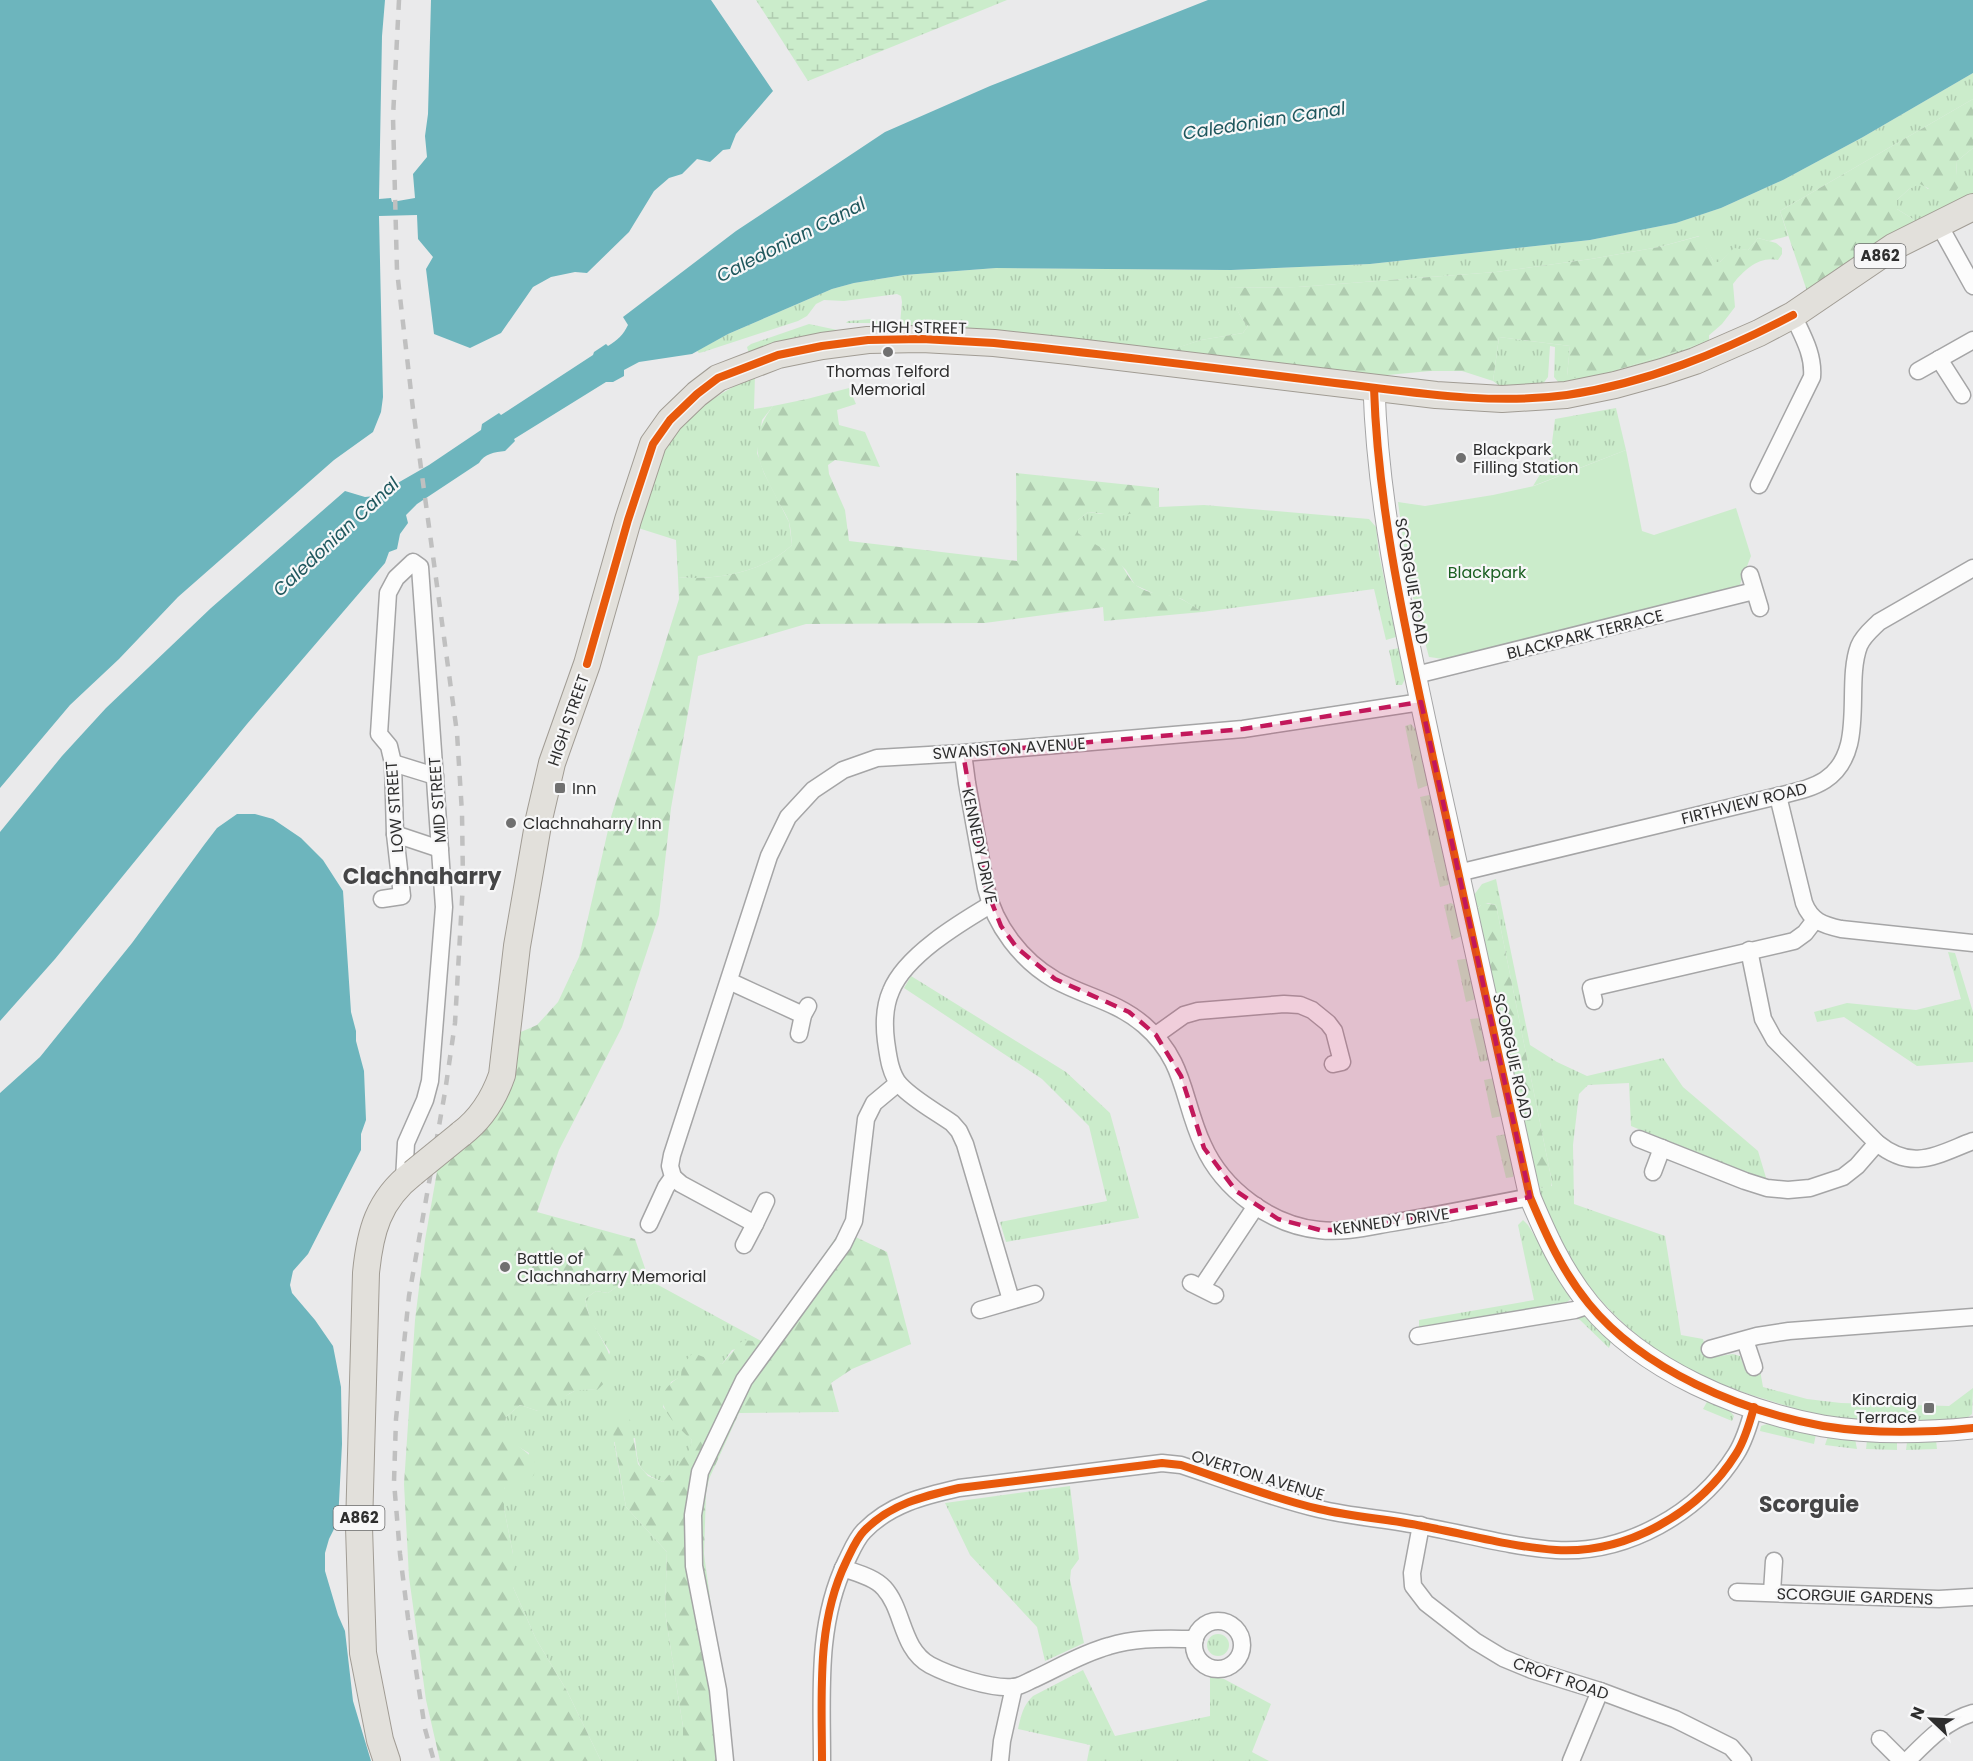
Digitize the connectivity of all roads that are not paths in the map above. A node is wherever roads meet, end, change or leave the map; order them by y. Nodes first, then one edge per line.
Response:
1 (1973, 207) edge
2 (1938, 223) junction
3 (1971, 280) edge
4 (1793, 315) junction
5 (1973, 340) edge
6 (1939, 359) junction
7 (1918, 372) dead end
8 (1374, 388) junction
9 (1962, 395) dead end
10 (1759, 485) dead end
11 (1973, 568) edge
12 (388, 593) joint
13 (1760, 608) dead end
14 (1416, 675) junction
15 (1421, 702) junction
16 (963, 753) junction
17 (393, 763) junction
18 (435, 776) junction
19 (1778, 796) junction
20 (394, 834) junction
21 (440, 849) junction
22 (1458, 873) junction
23 (382, 899) dead end
24 (990, 905) junction
25 (1815, 920) junction
26 (1973, 943) edge
27 (1749, 950) junction
28 (729, 981) junction
29 (1594, 1001) dead end
30 (799, 1034) dead end
31 (1156, 1035) junction
32 (1333, 1064) dead end
33 (898, 1083) junction
34 (1639, 1139) dead end
35 (1973, 1141) edge
36 (1877, 1143) junction
37 (1662, 1148) junction
38 (1653, 1172) dead end
39 (408, 1177) junction
40 (673, 1177) junction
41 (1530, 1197) junction
42 (766, 1201) dead end
43 (1256, 1206) junction
44 (650, 1224) dead end
45 (755, 1224) junction
46 (744, 1245) dead end
47 (1202, 1288) dead end
48 (1035, 1294) dead end
49 (1011, 1300) junction
50 (1590, 1305) junction
51 (980, 1310) dead end
52 (1973, 1317) edge
53 (1418, 1336) dead end
54 (1745, 1340) junction
55 (1710, 1349) dead end
56 (1754, 1367) dead end
57 (1754, 1407) junction
58 (1973, 1428) edge
59 (1421, 1525) junction
60 (1774, 1561) dead end
61 (843, 1568) junction
62 (1737, 1592) dead end
63 (1772, 1592) junction
64 (1973, 1597) edge
65 (1195, 1639) dead end
66 (1014, 1688) junction
67 (1600, 1691) junction
68 (1973, 1713) edge
69 (1880, 1739) dead end
70 (387, 1761) edge
71 (725, 1761) edge
72 (822, 1761) edge
73 (1000, 1761) edge
74 (1571, 1761) edge
75 (1743, 1761) edge
76 (1902, 1761) edge
77 (1907, 1761) edge

1 - 2 main road, A862
2 - 3 street
2 - 4 main road, A862
4 - 8 main road, A862
4 - 10 street
5 - 6 street
6 - 7 street
6 - 9 street
8 - 14 street, SCORGUIE ROAD
8 - 39 main road, HIGH STREET / A862, bridge
11 - 19 street, FIRTHVIEW ROAD
12 - 17 street, LOW STREET
12 - 18 street, MID STREET
13 - 14 street, BLACKPARK TERRACE
14 - 15 street, SCORGUIE ROAD
15 - 16 street, SWANSTON AVENUE
15 - 22 street, SCORGUIE ROAD
16 - 24 street, KENNEDY DRIVE
16 - 28 street, SWANSTON AVENUE
17 - 18 street
17 - 20 street, LOW STREET
18 - 21 street, MID STREET
19 - 22 street, FIRTHVIEW ROAD
19 - 25 street
20 - 21 street
20 - 23 street, LOW STREET
21 - 39 street, MID STREET
22 - 41 street, SCORGUIE ROAD
24 - 31 street, KENNEDY DRIVE
24 - 33 street
25 - 26 street
25 - 27 street
27 - 29 street
27 - 36 street
28 - 30 street
28 - 40 street, SWANSTON AVENUE
31 - 32 street
31 - 43 street, KENNEDY DRIVE
33 - 49 street
33 - 71 street
34 - 37 street
35 - 36 street
36 - 37 street
37 - 38 street
39 - 70 main road, A862
40 - 44 street, SWANSTON AVENUE
40 - 45 street
41 - 43 street, KENNEDY DRIVE
41 - 50 street, SCORGUIE ROAD
42 - 45 street
43 - 47 street
45 - 46 street
48 - 49 street
49 - 51 street
50 - 53 street
50 - 57 street, SCORGUIE ROAD
52 - 54 street
54 - 55 street
54 - 56 street
57 - 58 street, SCORGUIE ROAD
57 - 59 street, OVERTON AVENUE
59 - 61 street, OVERTON AVENUE
59 - 67 street, CROFT ROAD
60 - 63 street
61 - 66 street
61 - 72 street, OVERTON AVENUE
62 - 63 street, SCORGUIE GARDENS
63 - 64 street, SCORGUIE GARDENS
65 - 66 street
66 - 73 street
67 - 74 street
67 - 75 street, CROFT ROAD
68 - 77 street
69 - 76 street

